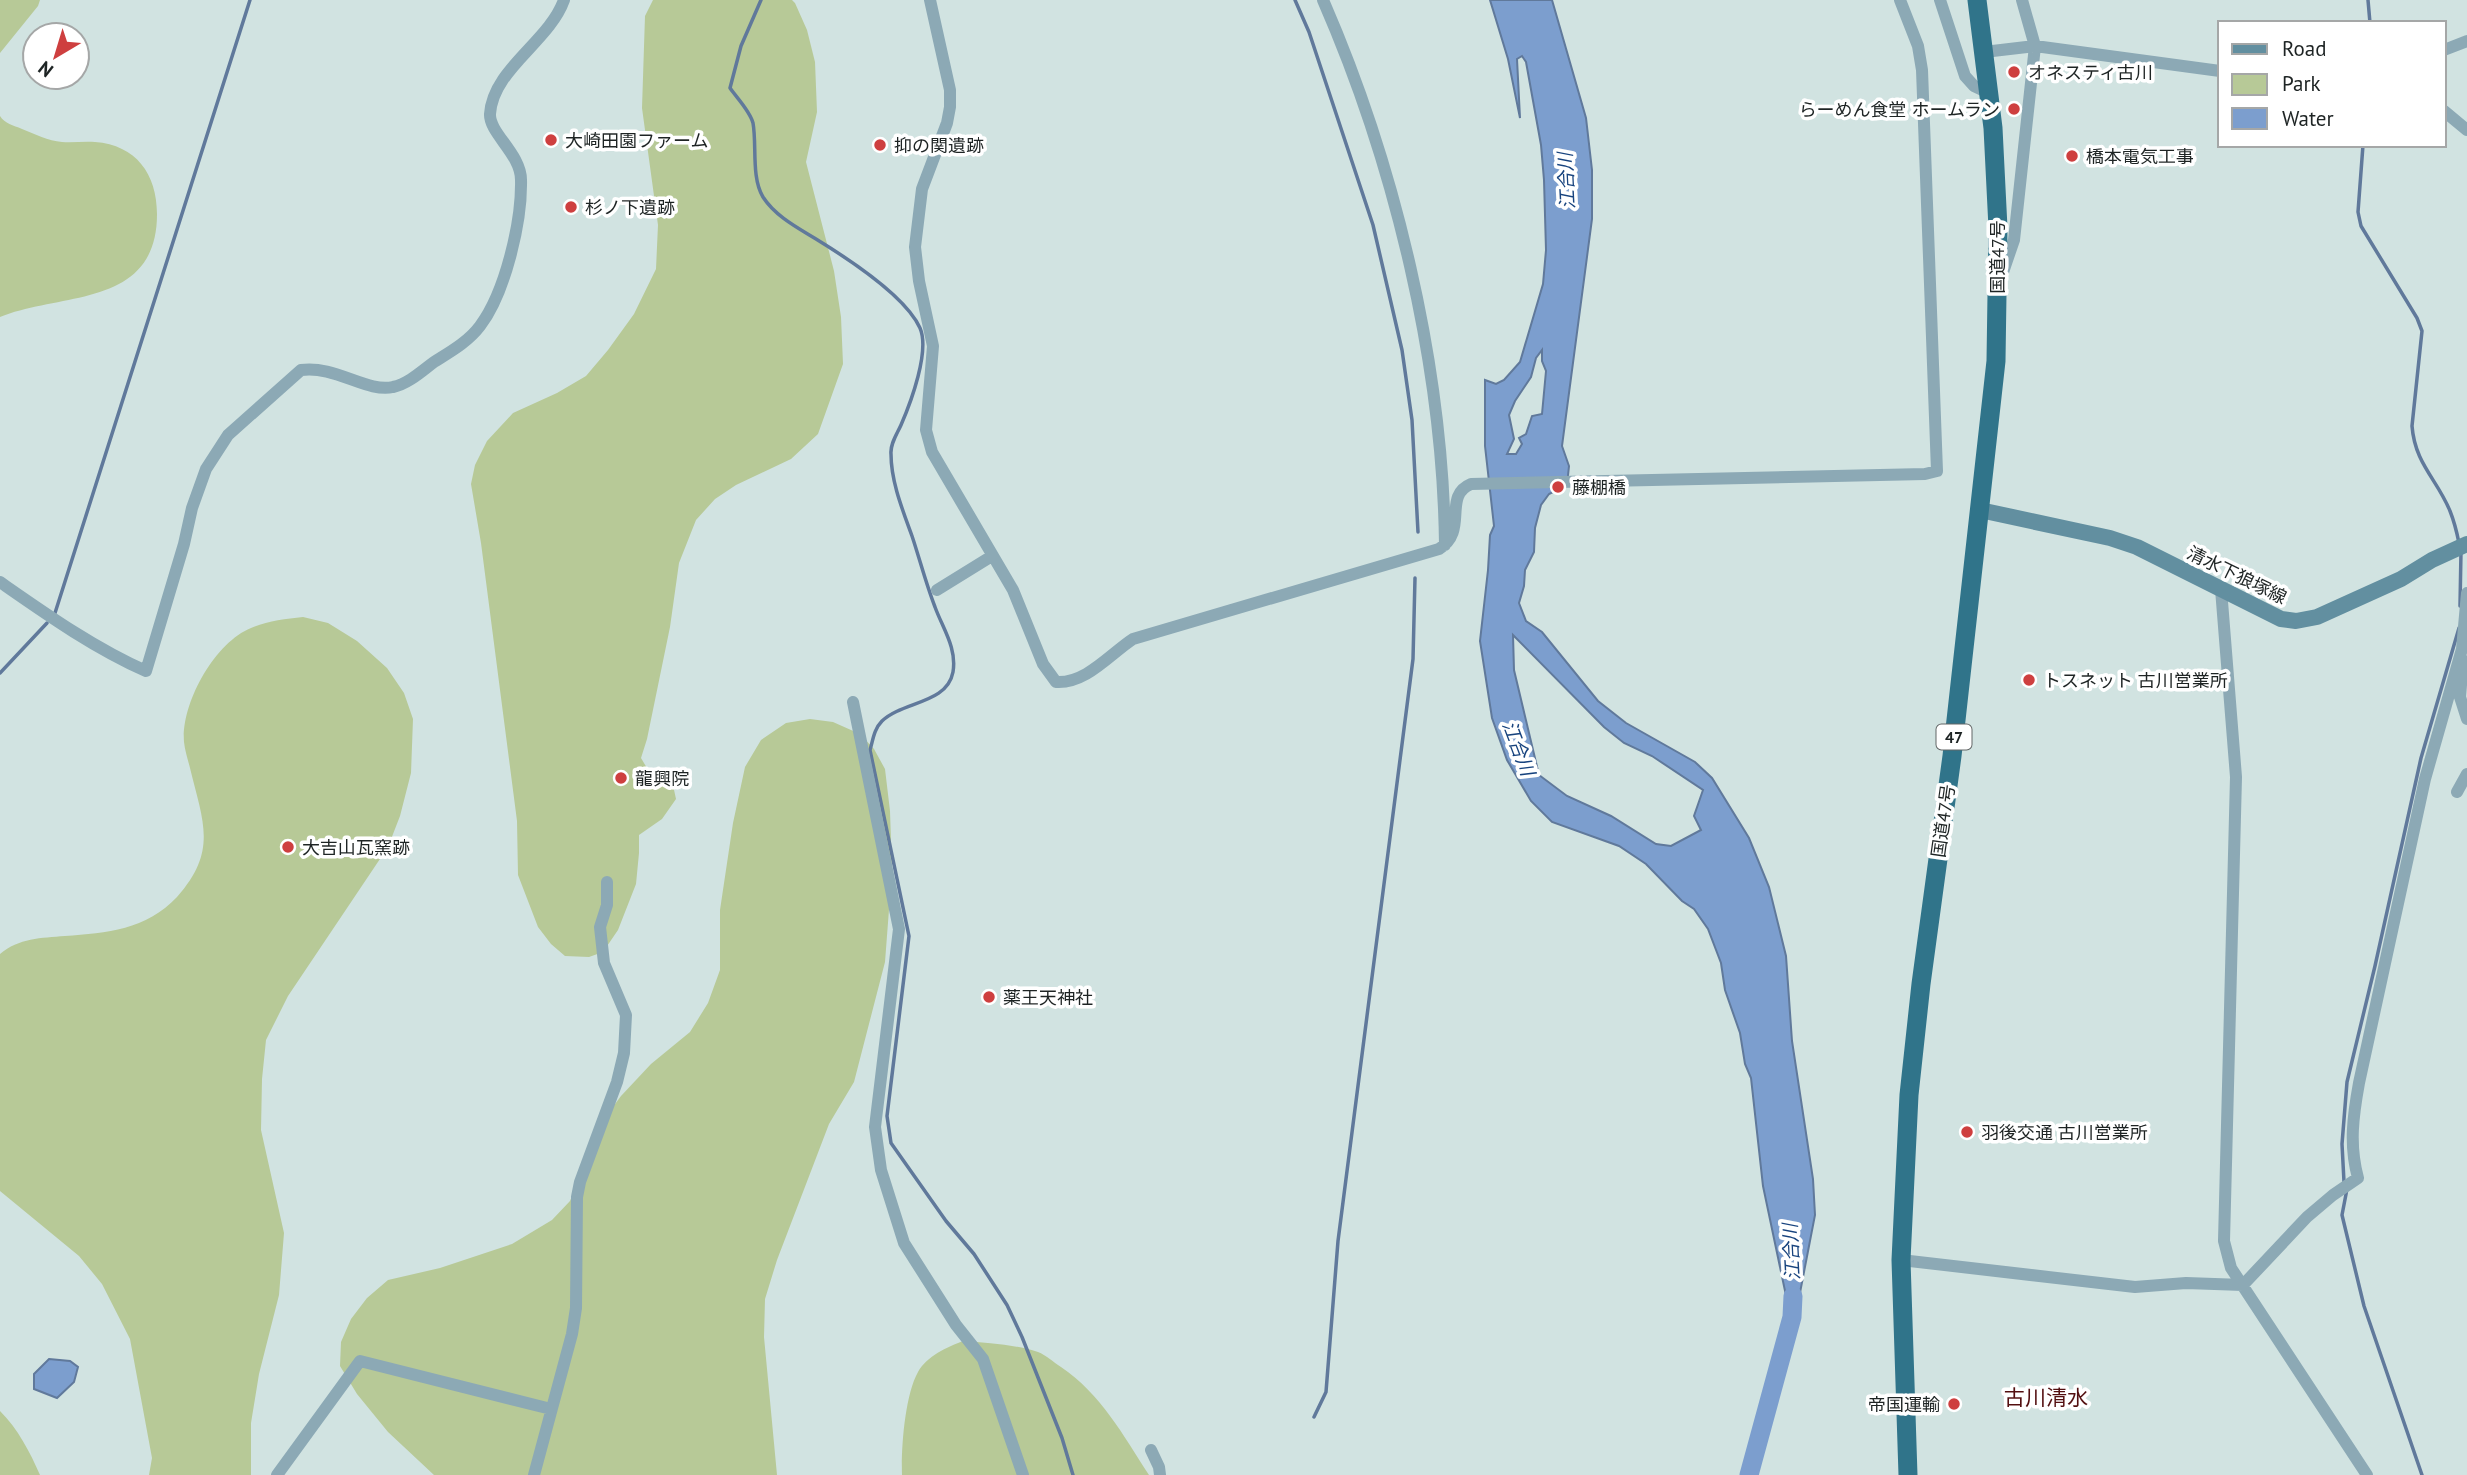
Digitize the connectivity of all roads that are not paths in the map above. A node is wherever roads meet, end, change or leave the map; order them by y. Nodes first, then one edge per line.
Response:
1 (564, 0) edge
2 (930, 0) edge
3 (1323, 0) edge
4 (1900, 0) edge
5 (1940, 0) edge
6 (1977, 0) edge
7 (2022, 0) edge
8 (2467, 41) edge
9 (2035, 46) junction
10 (2446, 49) edge
11 (1984, 52) junction
12 (2218, 71) edge
13 (1989, 93) junction
14 (2446, 113) edge
15 (2467, 130) edge
16 (1997, 285) junction
17 (1980, 510) junction
18 (1445, 545) junction
19 (2462, 546) edge
20 (992, 556) junction
21 (0, 582) edge
22 (2221, 589) junction
23 (937, 590) dead end
24 (2467, 593) edge
25 (2464, 651) edge
26 (853, 702) dead end
27 (2467, 719) edge
28 (2467, 774) edge
29 (2458, 792) dead end
30 (607, 882) dead end
31 (1901, 1260) junction
32 (2242, 1285) junction
33 (551, 1409) junction
34 (1151, 1450) dead end
35 (277, 1475) edge
36 (534, 1475) edge
37 (1023, 1475) edge
38 (1160, 1475) edge
39 (1908, 1475) edge
40 (2367, 1475) edge

1 - 21 street
2 - 20 street
3 - 18 street
4 - 18 street
5 - 13 street
6 - 11 highway, 国道47号 / 47
7 - 9 street
8 - 10 street
9 - 11 street
9 - 12 street
9 - 16 street
11 - 13 highway, 国道47号 / 47
13 - 16 highway, 国道47号 / 47
14 - 15 street
16 - 17 highway, 国道47号 / 47
17 - 22 main road, 清水下狼塚線
17 - 31 highway, 国道47号 / 47
18 - 20 street
19 - 22 main road, 清水下狼塚線
20 - 23 street
22 - 32 street
24 - 25 street
25 - 27 street
25 - 32 street
26 - 37 street
28 - 29 street
30 - 33 street
31 - 32 street
31 - 39 highway, 国道47号 / 47
32 - 40 street
33 - 35 street
33 - 36 street
34 - 38 street

